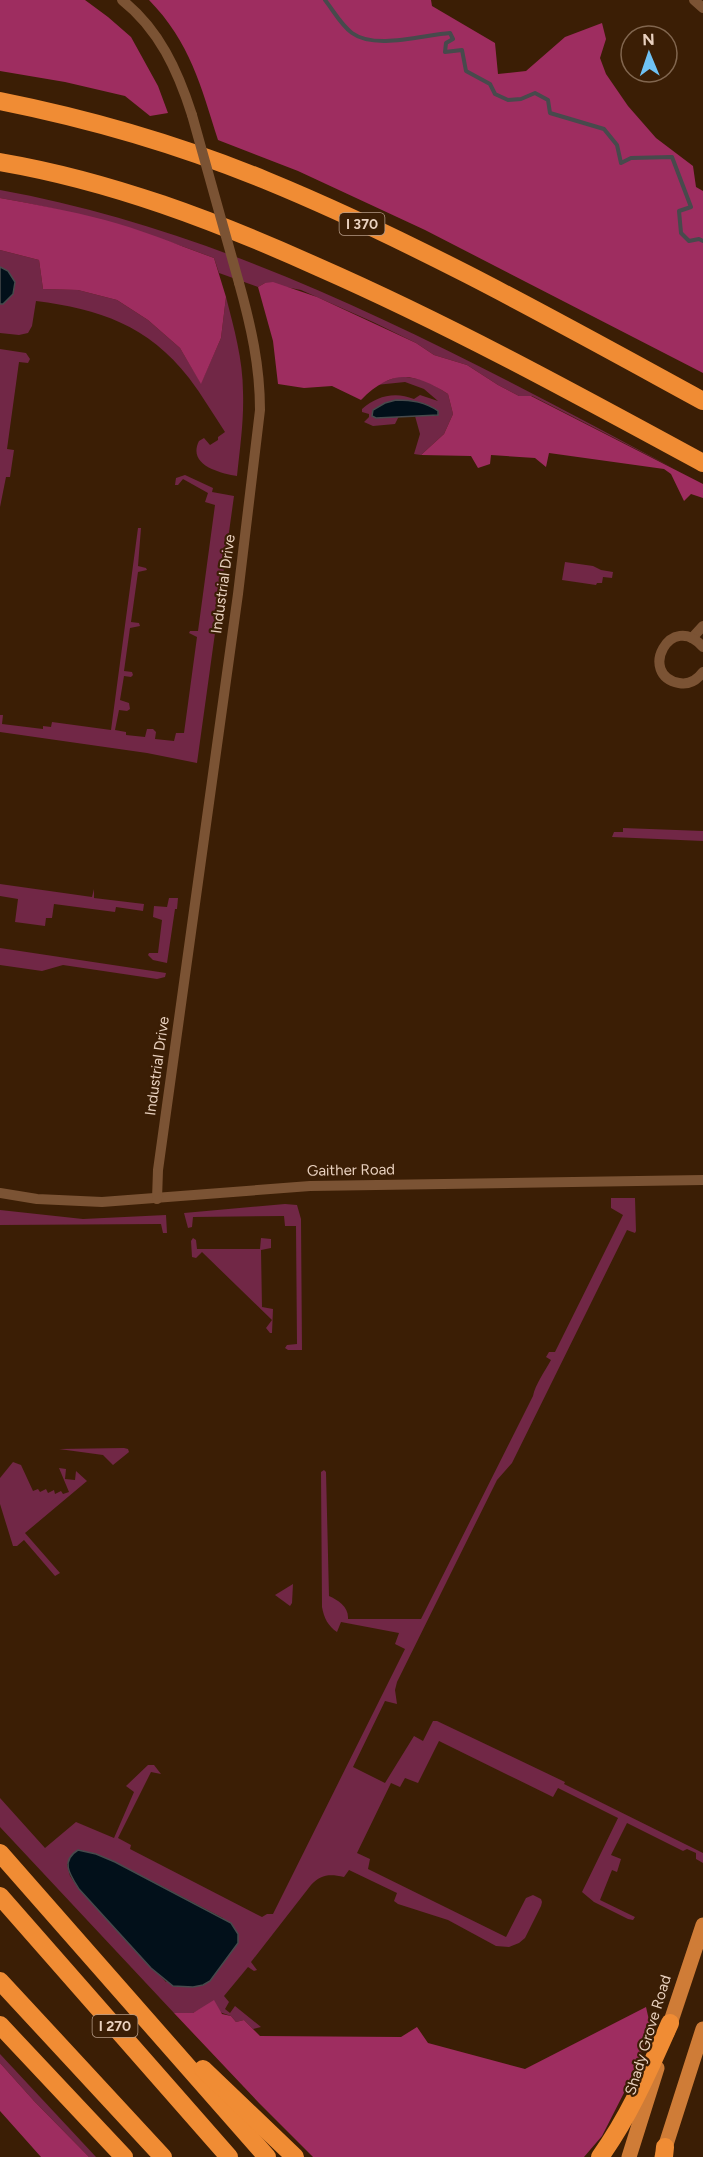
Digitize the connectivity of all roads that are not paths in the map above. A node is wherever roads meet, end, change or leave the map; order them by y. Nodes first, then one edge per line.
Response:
1 (122, 0) edge
2 (694, 0) edge
3 (703, 8) edge
4 (0, 101) edge
5 (0, 162) edge
6 (703, 401) edge
7 (703, 463) edge
8 (703, 626) edge
9 (692, 638) junction
10 (703, 647) edge
11 (703, 672) edge
12 (703, 1180) edge
13 (0, 1193) edge
14 (157, 1199) junction
15 (0, 1853) edge
16 (0, 1896) edge
17 (703, 1925) edge
18 (0, 1982) edge
19 (123, 1994) junction
20 (670, 2023) junction
21 (0, 2025) edge
22 (703, 2029) edge
23 (664, 2154) edge
24 (123, 2157) edge
25 (163, 2157) edge
26 (230, 2157) edge
27 (267, 2157) edge
28 (295, 2157) edge
29 (600, 2157) edge
30 (629, 2157) edge

1 - 14 street, Industrial Drive, bridge
2 - 3 street
4 - 6 highway, I 370
5 - 7 highway
8 - 9 street
9 - 10 street
9 - 11 street
12 - 14 street, Gaither Road
13 - 14 street, Gaither Road
15 - 19 highway, I 270
16 - 26 highway, I 270
17 - 20 main road, Shady Grove Road
18 - 25 highway
19 - 27 highway, I 270
19 - 28 highway
20 - 29 highway
20 - 30 main road, Shady Grove Road
21 - 24 highway
22 - 23 main road

